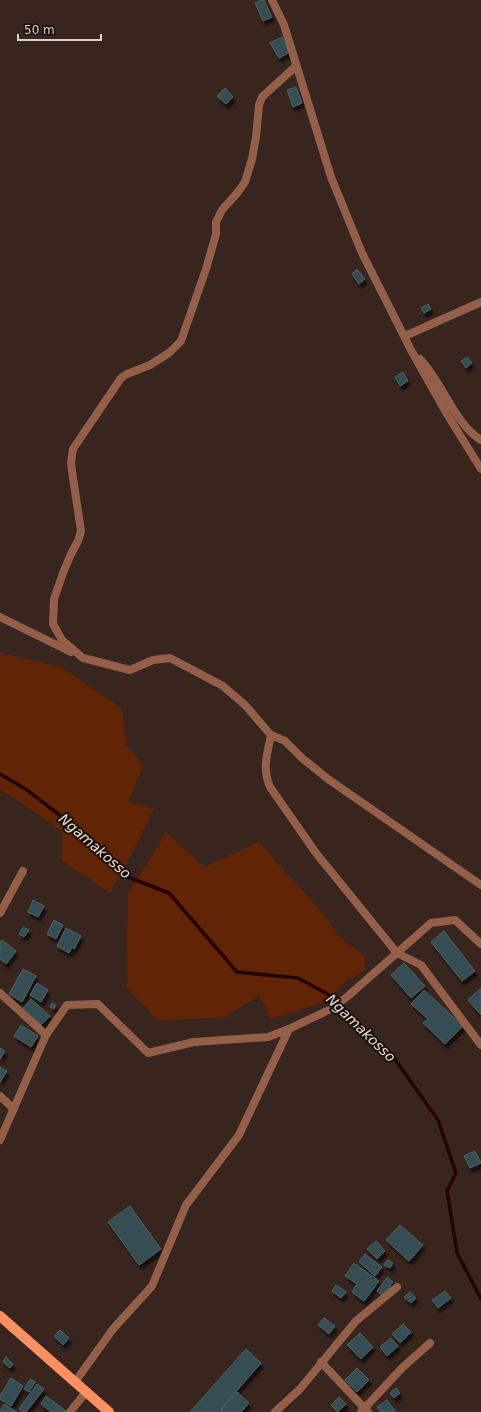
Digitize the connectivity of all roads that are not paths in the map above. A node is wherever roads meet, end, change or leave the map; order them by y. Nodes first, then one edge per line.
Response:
1 (272, 0) edge
2 (296, 66) junction
3 (481, 302) edge
4 (405, 336) junction
5 (412, 352) junction
6 (481, 440) edge
7 (481, 469) edge
8 (0, 617) edge
9 (83, 658) junction
10 (271, 735) junction
11 (23, 871) dead end
12 (481, 885) edge
13 (0, 913) edge
14 (481, 944) edge
15 (397, 953) junction
16 (0, 993) edge
17 (289, 1029) junction
18 (46, 1035) junction
19 (481, 1045) edge
20 (0, 1096) edge
21 (14, 1109) junction
22 (0, 1140) edge
23 (397, 1287) dead end
24 (0, 1316) edge
25 (430, 1343) dead end
26 (321, 1362) junction
27 (75, 1382) junction
28 (86, 1392) junction
29 (365, 1411) edge
30 (70, 1412) edge
31 (109, 1412) edge
32 (274, 1412) edge

1 - 2 street
2 - 4 street
2 - 9 street
3 - 4 street
4 - 5 street
5 - 6 street
5 - 7 street
8 - 9 street
9 - 10 street
10 - 12 street
10 - 15 street
11 - 13 street
14 - 15 street
15 - 17 street
15 - 19 street
16 - 18 street
17 - 18 street
17 - 27 street
18 - 21 street
20 - 21 street
21 - 22 street
23 - 26 street
24 - 27 main road
25 - 29 street
26 - 29 street
26 - 32 street
27 - 28 main road
28 - 30 street
28 - 31 main road

